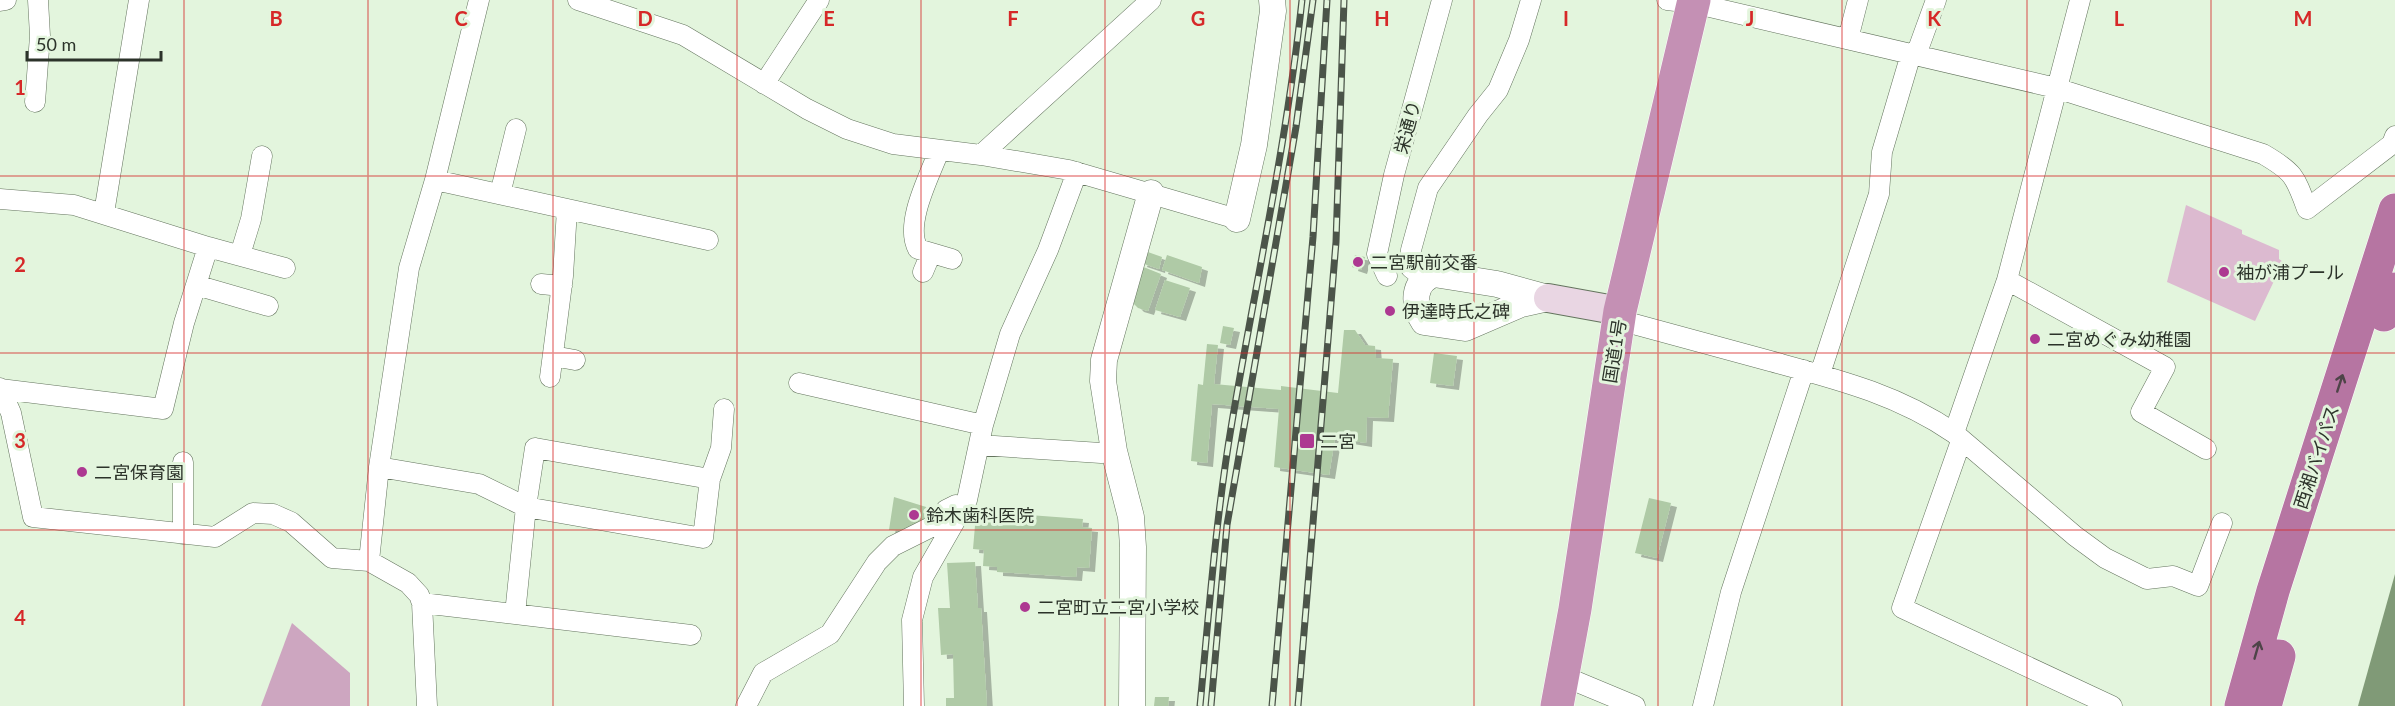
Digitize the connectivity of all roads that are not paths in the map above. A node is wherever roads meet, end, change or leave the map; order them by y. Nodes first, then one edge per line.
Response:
1 (6, 0) edge
2 (38, 0) edge
3 (139, 0) edge
4 (479, 0) edge
5 (578, 0) edge
6 (819, 0) edge
7 (1150, 0) edge
8 (1272, 0) edge
9 (1442, 0) edge
10 (1531, 0) edge
11 (1858, 0) edge
12 (1936, 0) edge
13 (2080, 0) edge
14 (0, 1) edge
15 (1685, 1) edge
16 (1848, 39) junction
17 (1913, 55) junction
18 (765, 84) junction
19 (2056, 88) junction
20 (35, 102) dead end
21 (516, 129) dead end
22 (2395, 136) edge
23 (939, 151) junction
24 (981, 155) junction
25 (262, 156) dead end
26 (1077, 172) junction
27 (435, 180) junction
28 (500, 194) junction
29 (1151, 194) junction
30 (0, 199) edge
31 (567, 209) junction
32 (2395, 210) edge
33 (104, 213) junction
34 (1237, 219) joint
35 (708, 240) dead end
36 (208, 247) junction
37 (931, 253) junction
38 (240, 255) junction
39 (952, 259) dead end
40 (285, 268) dead end
41 (923, 272) dead end
42 (1388, 276) dead end
43 (1424, 278) junction
44 (2007, 280) junction
45 (2395, 282) edge
46 (541, 284) dead end
47 (1497, 284) junction
48 (196, 285) junction
49 (562, 286) junction
50 (1548, 298) junction
51 (2390, 302) edge
52 (268, 306) dead end
53 (1619, 316) junction
54 (1484, 321) junction
55 (553, 356) junction
56 (575, 360) dead end
57 (1812, 372) junction
58 (550, 377) dead end
59 (799, 383) dead end
60 (0, 388) edge
61 (724, 409) dead end
62 (983, 425) junction
63 (1957, 437) junction
64 (979, 445) junction
65 (2206, 449) dead end
66 (1114, 451) junction
67 (183, 462) dead end
68 (379, 467) junction
69 (710, 479) junction
70 (967, 500) junction
71 (526, 507) junction
72 (2222, 523) dead end
73 (183, 534) junction
74 (369, 561) junction
75 (422, 603) junction
76 (515, 614) junction
77 (691, 635) dead end
78 (1560, 691) edge
79 (427, 706) edge
80 (746, 706) edge
81 (914, 706) edge
82 (1132, 706) edge
83 (1635, 706) edge
84 (1703, 706) edge
85 (2112, 706) edge
86 (2241, 706) edge
87 (2265, 706) edge

1 - 14 street
2 - 20 street
3 - 33 street
4 - 27 street
5 - 18 street
6 - 18 street
7 - 24 street
8 - 34 street
9 - 42 street, 栄通り
10 - 43 street
11 - 16 street
12 - 17 street
13 - 19 street
15 - 16 street
15 - 53 highway, 国道1号
16 - 17 street
17 - 19 street
17 - 57 street
18 - 23 street
19 - 22 street
19 - 44 street
21 - 28 street
23 - 24 street
23 - 37 street
24 - 26 street
25 - 38 street
26 - 29 street
26 - 62 street
27 - 28 street
27 - 68 street
28 - 31 street
29 - 34 street
29 - 66 street
30 - 33 street
31 - 35 street
31 - 49 street
86 -> 32 highway, 西湘バイパス
33 - 36 street
36 - 38 street
36 - 48 street
37 - 39 street
37 - 41 street
38 - 40 street
43 - 47 street
43 - 54 street
44 - 63 street
44 - 65 street
45 - 51 highway, 西湘バイパス
46 - 49 street
47 - 50 street
47 - 54 street
48 - 52 street
48 - 60 street
49 - 55 street
50 - 53 main road
50 - 54 street
51 - 87 highway, 西湘バイパス
53 - 57 street
53 - 78 highway, 国道1号
55 - 56 street
55 - 58 street
57 - 63 street
57 - 84 street
59 - 62 street
60 - 73 street
61 - 69 street
62 - 64 street
63 - 72 street
63 - 85 street
64 - 66 street
64 - 70 street
66 - 82 street
67 - 73 street
68 - 71 street
68 - 74 street
69 - 71 street
69 - 71 street
70 - 80 street
70 - 81 street
71 - 76 street
73 - 74 street
74 - 75 street
75 - 76 street
75 - 79 street
76 - 77 street
78 - 83 street

